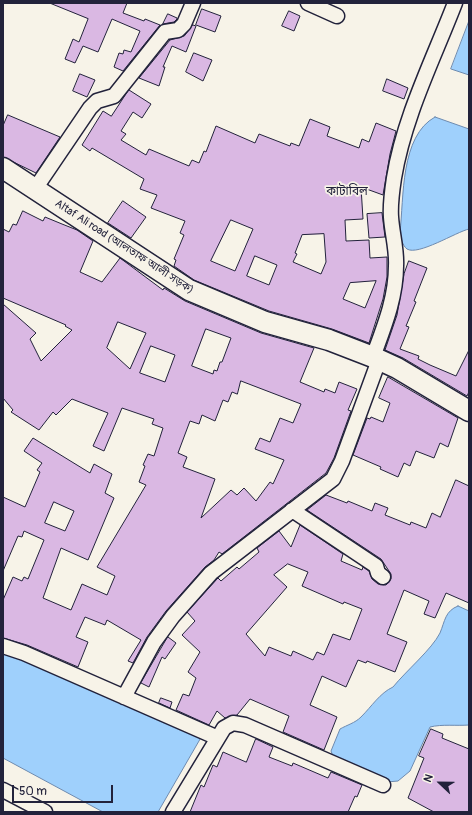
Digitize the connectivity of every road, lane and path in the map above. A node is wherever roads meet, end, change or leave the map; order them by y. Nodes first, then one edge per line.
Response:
1 (193, 3) edge
2 (308, 3) edge
3 (455, 3) edge
4 (336, 16) dead end
5 (3, 168) edge
6 (35, 189) junction
7 (376, 358) junction
8 (469, 411) edge
9 (292, 510) junction
10 (383, 577) dead end
11 (3, 646) edge
12 (124, 697) junction
13 (218, 738) junction
14 (384, 785) dead end
15 (3, 790) edge
16 (45, 812) edge
17 (174, 812) edge

1 - 6 street
2 - 4 street
3 - 7 street
5 - 6 main road, Altaf Ali road (আলতাফ আলী সড়ক)
6 - 7 main road, Altaf Ali road (আলতাফ আলী সড়ক)
7 - 8 main road, Altaf Ali road (আলতাফ আলী সড়ক)
7 - 9 street
9 - 10 street
9 - 12 street
11 - 12 street
12 - 13 street
13 - 14 street
13 - 17 street
15 - 16 street

